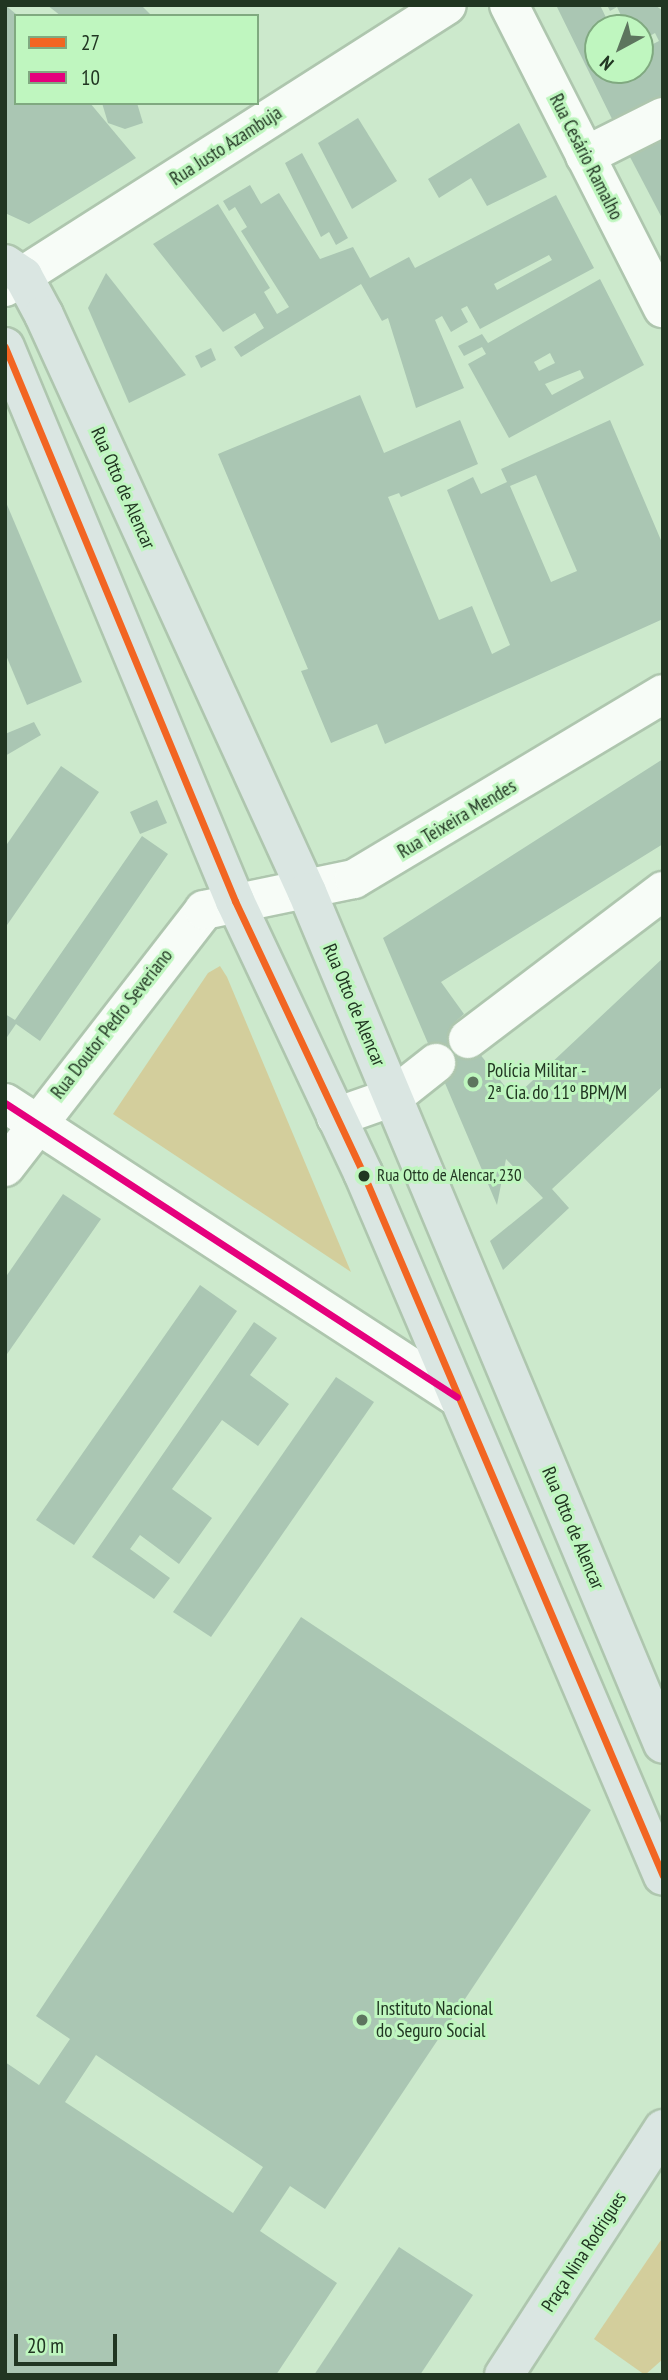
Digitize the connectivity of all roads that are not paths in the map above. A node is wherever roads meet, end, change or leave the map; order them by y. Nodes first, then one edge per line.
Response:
1 (447, 5) edge
2 (509, 5) edge
3 (663, 117) edge
4 (585, 156) junction
5 (11, 276) edge
6 (663, 308) edge
7 (5, 347) edge
8 (663, 694) edge
9 (663, 891) edge
10 (307, 892) junction
11 (235, 901) junction
12 (468, 1039) dead end
13 (436, 1063) dead end
14 (393, 1097) junction
15 (20, 1113) edge
16 (336, 1117) junction
17 (5, 1167) edge
18 (457, 1397) junction
19 (663, 1744) edge
20 (663, 1876) edge
21 (663, 2129) edge
22 (504, 2375) edge

1 - 5 street, Rua Justo Azambuja
2 - 4 street, Rua Cesário Ramalho
3 - 4 street
4 - 6 street, Rua Cesário Ramalho
5 - 10 main road, Rua Otto de Alencar
7 - 11 main road
8 - 10 street, Rua Teixeira Mendes
9 - 12 street
10 - 11 street, Rua Teixeira Mendes
10 - 14 main road, Rua Otto de Alencar
11 - 15 street, Rua Doutor Pedro Severiano
11 - 16 main road
13 - 14 street
14 - 16 street
14 - 19 main road, Rua Otto de Alencar
15 - 17 street, Rua Doutor Pedro Severiano
15 - 18 street
16 - 18 main road
18 - 20 main road
21 - 22 main road, Praça Nina Rodrigues

